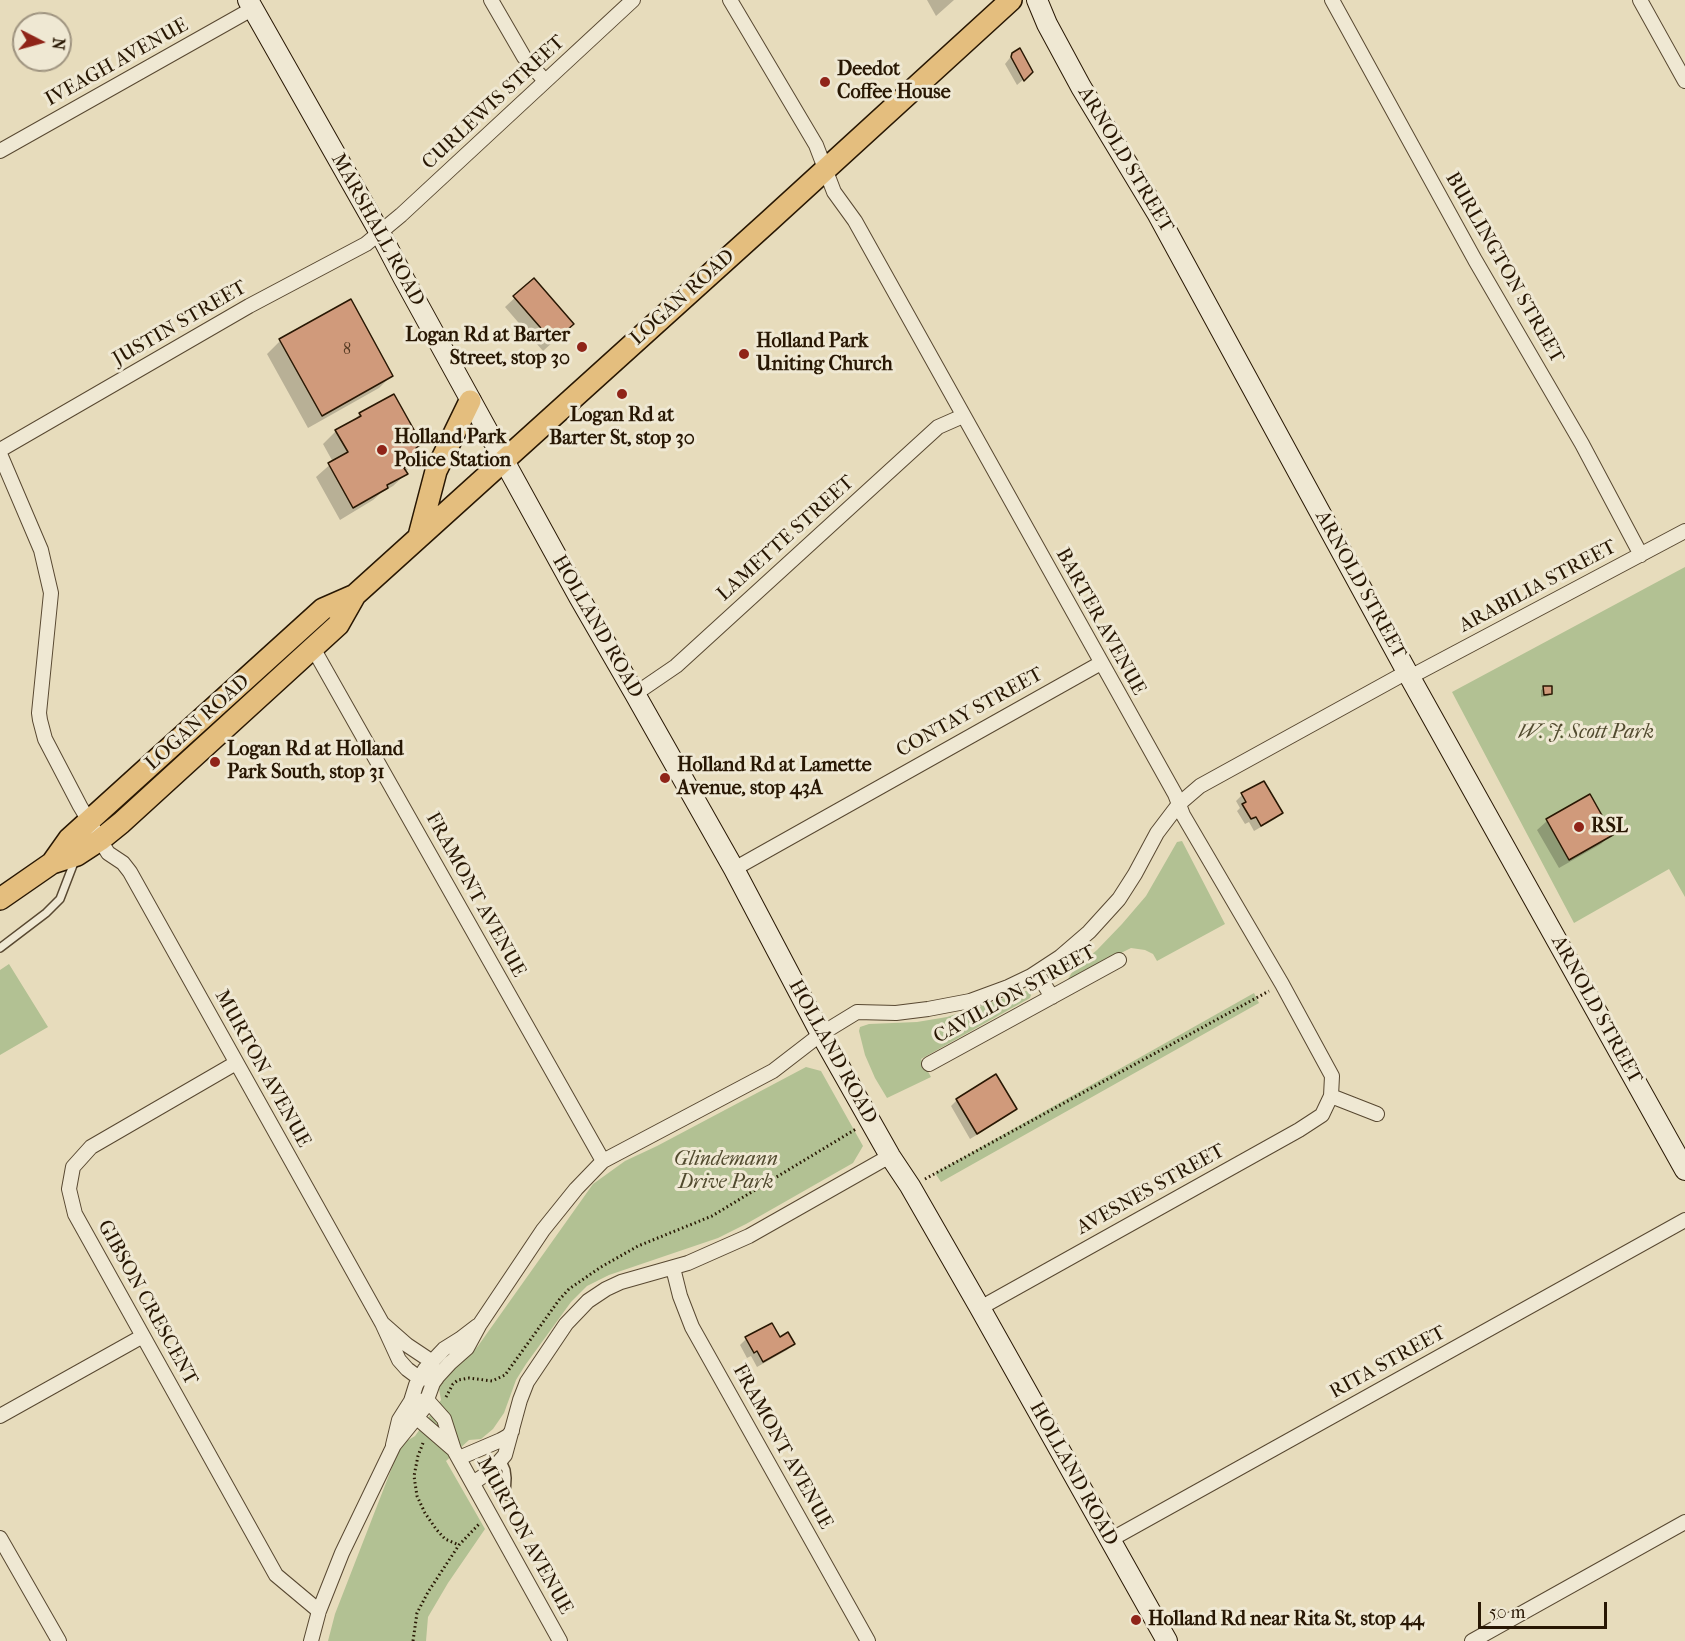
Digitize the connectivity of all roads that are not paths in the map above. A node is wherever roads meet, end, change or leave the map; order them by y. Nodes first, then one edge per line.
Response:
1 (491, 0) edge
2 (633, 0) edge
3 (730, 0) edge
4 (1011, 0) edge
5 (1037, 0) edge
6 (1332, 0) edge
7 (1640, 0) edge
8 (250, 4) edge
9 (545, 81) junction
10 (1685, 81) edge
11 (0, 151) edge
12 (826, 169) junction
13 (380, 233) junction
14 (471, 401) junction
15 (963, 416) junction
16 (0, 452) edge
17 (503, 461) junction
18 (1685, 531) edge
19 (419, 536) junction
20 (1641, 555) junction
21 (355, 595) junction
22 (313, 648) junction
23 (1101, 663) junction
24 (1409, 675) junction
25 (635, 694) junction
26 (1179, 804) junction
27 (95, 831) junction
28 (77, 855) junction
29 (52, 863) junction
30 (734, 869) junction
31 (0, 899) edge
32 (0, 948) edge
33 (1119, 960) dead end
34 (1037, 973) junction
35 (1052, 997) junction
36 (821, 1034) junction
37 (236, 1063) junction
38 (929, 1064) dead end
39 (1331, 1096) junction
40 (1377, 1114) dead end
41 (890, 1156) junction
42 (603, 1161) junction
43 (1685, 1170) edge
44 (1685, 1220) edge
45 (672, 1268) junction
46 (980, 1308) junction
47 (382, 1323) junction
48 (480, 1323) junction
49 (143, 1336) junction
50 (431, 1361) junction
51 (419, 1378) junction
52 (436, 1379) junction
53 (412, 1400) junction
54 (428, 1401) junction
55 (0, 1416) edge
56 (417, 1418) junction
57 (513, 1429) junction
58 (393, 1447) junction
59 (457, 1454) junction
60 (502, 1461) junction
61 (473, 1483) junction
62 (506, 1496) dead end
63 (1685, 1522) edge
64 (0, 1538) edge
65 (1110, 1540) junction
66 (318, 1611) junction
67 (59, 1641) edge
68 (311, 1641) edge
69 (560, 1641) edge
70 (868, 1641) edge
71 (1167, 1641) edge
72 (1472, 1641) edge

1 - 9 street
2 - 9 street, CURLEWIS STREET
3 - 12 street, BARTER AVENUE
4 - 12 main road, LOGAN ROAD
5 - 24 main road, ARNOLD STREET
6 - 20 street, BURLINGTON STREET
7 - 10 street
8 - 11 street, IVEAGH AVENUE
8 - 13 main road, MARSHALL ROAD
9 - 13 street, CURLEWIS STREET
12 - 15 street, BARTER AVENUE
12 - 17 main road, LOGAN ROAD
13 - 14 main road, MARSHALL ROAD
13 - 16 street, JUSTIN STREET
14 - 17 main road, MARSHALL ROAD
14 - 19 main road
15 - 23 street, BARTER AVENUE
15 - 25 street, LAMETTE STREET
16 - 27 street, MURTON AVENUE
17 - 19 main road, LOGAN ROAD
17 - 25 main road, HOLLAND ROAD
18 - 20 street, ARABILIA STREET
19 - 21 main road, LOGAN ROAD
20 - 24 street, ARABILIA STREET
21 - 22 main road, LOGAN ROAD
21 - 27 main road, LOGAN ROAD
22 - 27 main road, LOGAN ROAD
22 - 42 street, FRAMONT AVENUE
23 - 26 street, BARTER AVENUE
23 - 30 street, CONTAY STREET
24 - 26 street, ARABILIA STREET
24 - 43 main road, ARNOLD STREET
25 - 30 main road, HOLLAND ROAD
26 - 34 street, CAVILLON STREET
26 - 39 street, BARTER AVENUE
27 - 28 main road, LOGAN ROAD
27 - 29 main road, LOGAN ROAD
27 - 37 street, MURTON AVENUE
28 - 29 main road, LOGAN ROAD
28 - 32 lane
29 - 31 main road, LOGAN ROAD
30 - 36 main road, HOLLAND ROAD
33 - 35 street, CAVILLON STREET
34 - 35 street
34 - 36 street, CAVILLON STREET
35 - 38 street, CAVILLON STREET
36 - 41 main road, HOLLAND ROAD
36 - 42 street, CAVILLON STREET
37 - 47 street, MURTON AVENUE
37 - 49 street, GIBSON CRESCENT
39 - 40 street
39 - 46 street, AVESNES STREET
41 - 45 street
41 - 46 main road, HOLLAND ROAD
42 - 48 street, CAVILLON STREET
44 - 65 street, RITA STREET
45 - 57 street
45 - 70 street, FRAMONT AVENUE
46 - 65 main road, HOLLAND ROAD
47 - 50 street, MURTON AVENUE
47 - 51 street, MURTON AVENUE
48 - 50 street
48 - 52 street
49 - 55 street
49 - 66 street, GIBSON CRESCENT
50 - 51 street
50 - 52 street
51 - 52 street
51 - 53 street
52 - 54 street
53 - 54 street
53 - 56 street
53 - 58 street
54 - 56 street
54 - 59 street, MURTON AVENUE
56 - 58 street
56 - 59 street, MURTON AVENUE
57 - 59 street
57 - 60 street
58 - 66 street
59 - 61 street, MURTON AVENUE
60 - 61 street
60 - 62 lane
61 - 69 street, MURTON AVENUE
63 - 72 street
64 - 67 street
65 - 71 main road, HOLLAND ROAD
66 - 68 street

